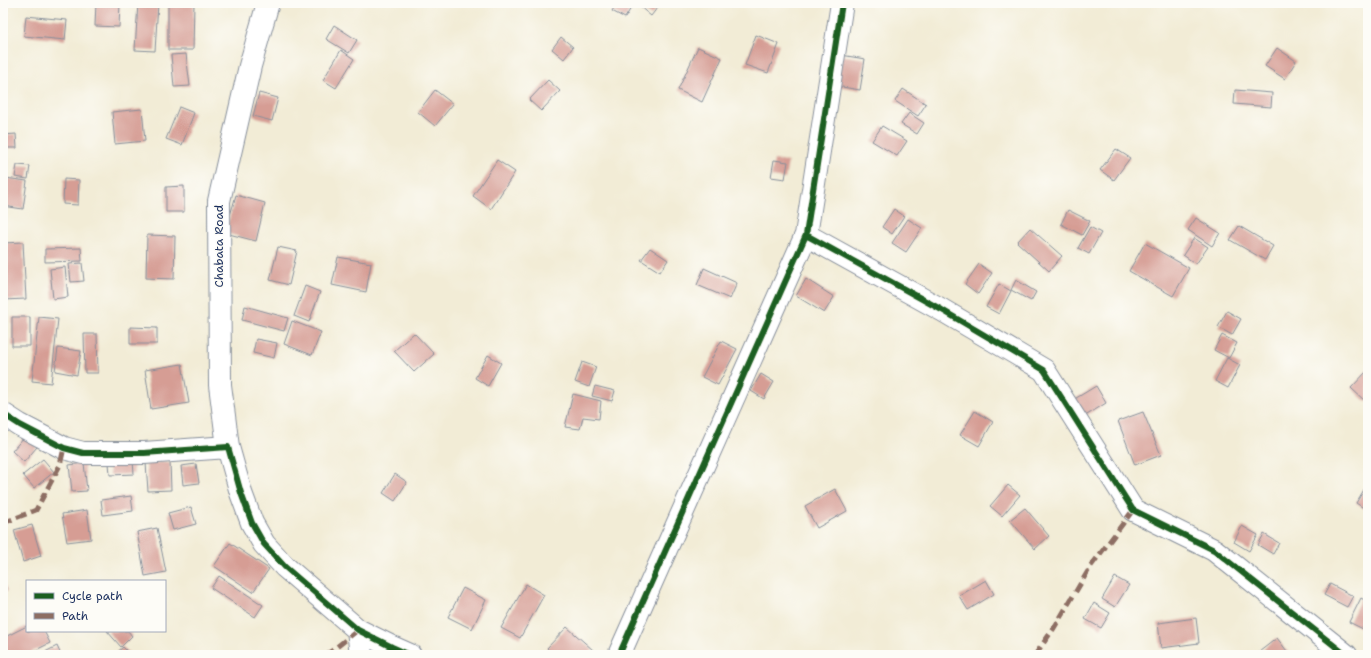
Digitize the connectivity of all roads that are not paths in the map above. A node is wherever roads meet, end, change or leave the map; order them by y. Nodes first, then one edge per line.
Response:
1 (268, 3) edge
2 (842, 3) edge
3 (806, 235) junction
4 (3, 414) edge
5 (228, 446) junction
6 (358, 630) junction
7 (361, 655) edge
8 (410, 655) edge
9 (619, 655) edge
10 (1346, 655) edge

1 - 5 street, Chabata Road
2 - 3 street
3 - 9 street
3 - 10 street
4 - 5 street
5 - 6 street, Chabata Road
6 - 7 street
6 - 8 street, Chabata Road

